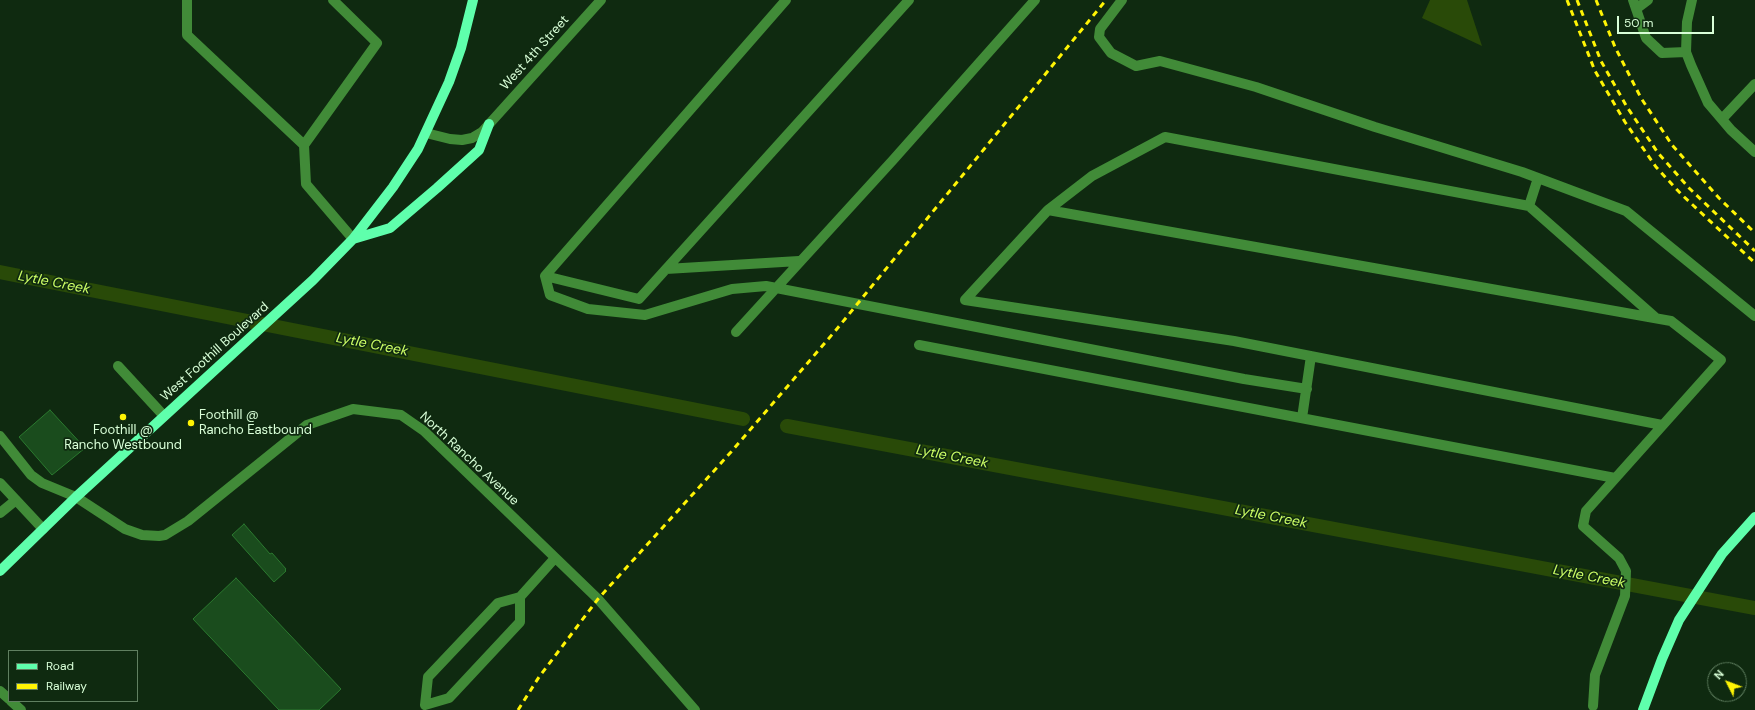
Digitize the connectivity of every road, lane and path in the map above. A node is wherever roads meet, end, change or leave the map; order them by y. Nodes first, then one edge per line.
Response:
1 (187, 0) edge
2 (333, 0) edge
3 (473, 0) edge
4 (601, 0) edge
5 (786, 0) edge
6 (909, 0) edge
7 (1035, 0) edge
8 (1122, 0) edge
9 (1648, 0) edge
10 (1692, 0) edge
11 (1634, 4) edge
12 (1686, 52) junction
13 (1755, 84) edge
14 (1722, 119) junction
15 (489, 124) junction
16 (426, 133) junction
17 (304, 145) junction
18 (1755, 152) edge
19 (1538, 178) junction
20 (1530, 206) junction
21 (1048, 210) junction
22 (353, 239) junction
23 (799, 261) junction
24 (666, 269) junction
25 (545, 276) junction
26 (1755, 316) edge
27 (1656, 318) junction
28 (736, 332) dead end
29 (919, 346) dead end
30 (1311, 356) junction
31 (118, 366) dead end
32 (1307, 389) junction
33 (164, 416) junction
34 (1302, 418) junction
35 (1662, 425) junction
36 (0, 436) edge
37 (1615, 478) junction
38 (0, 483) edge
39 (76, 497) junction
40 (16, 500) junction
41 (0, 513) edge
42 (1755, 517) edge
43 (43, 529) junction
44 (555, 558) junction
45 (0, 571) edge
46 (520, 597) junction
47 (0, 691) edge
48 (8, 698) edge
49 (12, 702) edge
50 (421, 707) edge
51 (1594, 709) edge
52 (21, 710) edge
53 (695, 710) edge
54 (1643, 710) edge

1 - 17 street
2 - 17 street
3 - 16 main road, West Foothill Boulevard
4 - 15 street, West 4th Street
5 - 25 street
6 - 24 street
7 - 23 street
8 - 19 street
9 - 11 street
10 - 12 street
11 - 12 street
12 - 14 street
13 - 14 street
14 - 18 street
15 - 16 street, West 4th Street
15 - 22 main road
16 - 22 main road, West Foothill Boulevard
17 - 22 street
19 - 20 street
19 - 26 street
20 - 21 street
20 - 27 street
21 - 27 street
21 - 30 street
22 - 33 main road, West Foothill Boulevard
23 - 24 street
23 - 28 street
24 - 25 street
25 - 32 street
27 - 35 street
29 - 34 street
30 - 32 street
30 - 35 street
31 - 33 street
32 - 34 street
33 - 39 main road, West Foothill Boulevard
34 - 37 street
35 - 37 street
36 - 39 street, North Rancho Avenue
37 - 51 street
38 - 40 street
39 - 43 main road, West Foothill Boulevard
39 - 44 street, North Rancho Avenue
40 - 41 street
40 - 43 street
42 - 54 main road
43 - 45 main road, West Foothill Boulevard
44 - 46 street
44 - 53 street, North Rancho Avenue
46 - 50 street
46 - 50 street
47 - 48 street
49 - 52 street

